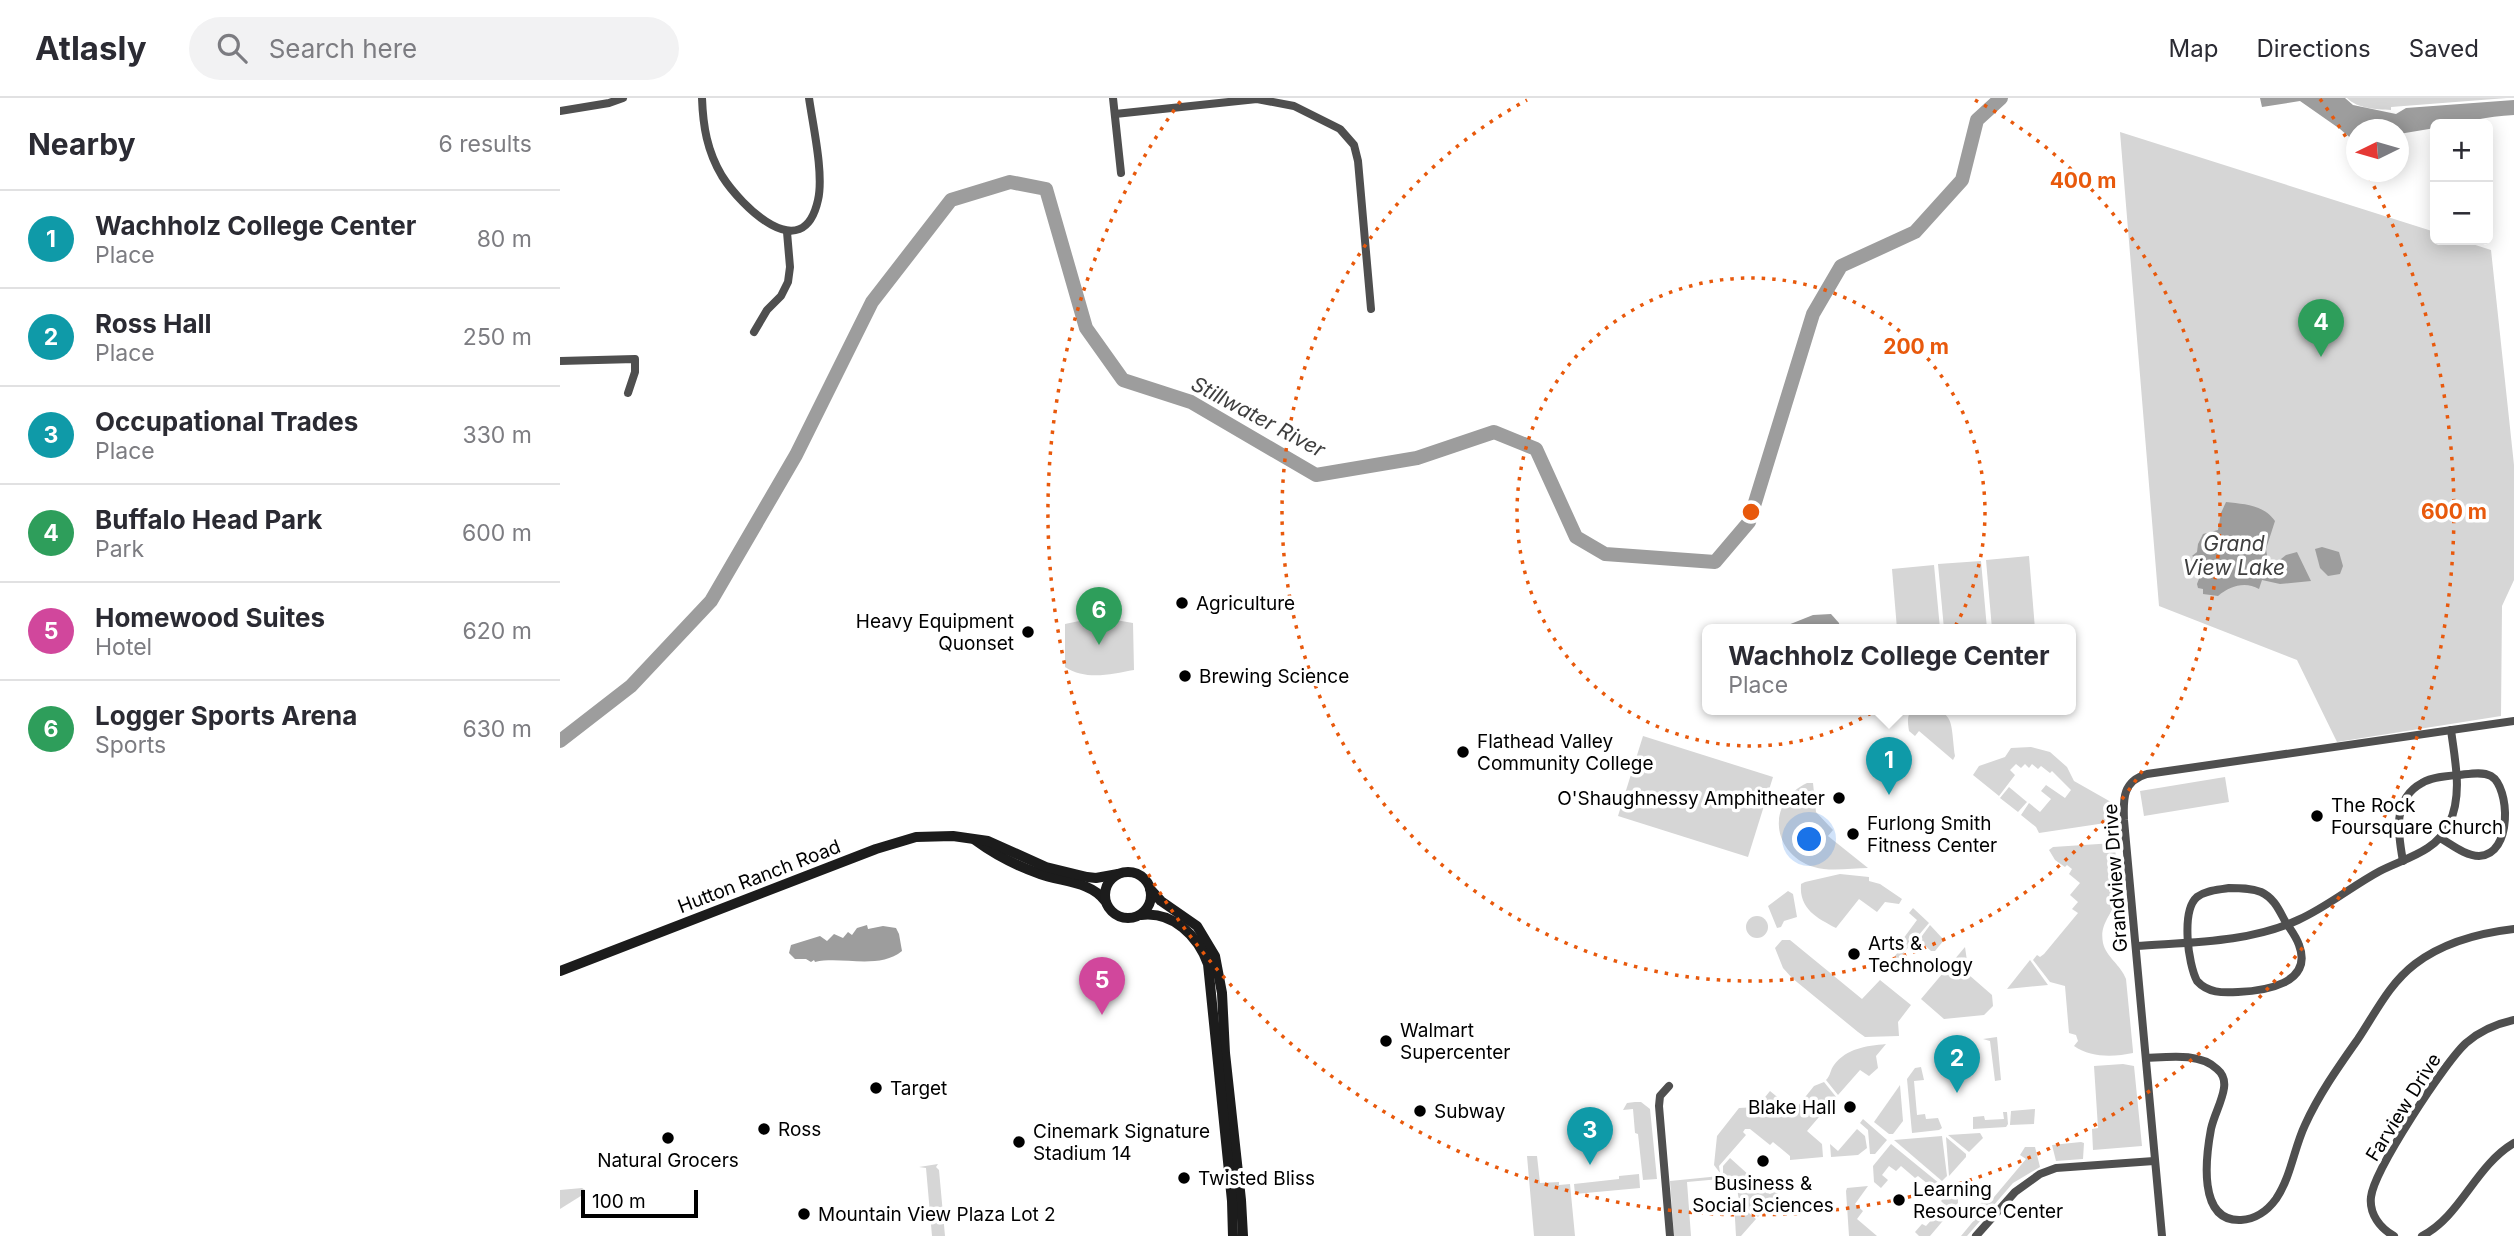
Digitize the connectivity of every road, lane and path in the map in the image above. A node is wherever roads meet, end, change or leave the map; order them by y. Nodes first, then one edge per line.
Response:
1 (623, 98) edge
2 (702, 98) edge
3 (809, 98) edge
4 (1113, 98) edge
5 (560, 111) edge
6 (1115, 114) junction
7 (1121, 173) dead end
8 (787, 232) junction
9 (1371, 309) dead end
10 (754, 332) dead end
11 (560, 361) edge
12 (628, 393) dead end
13 (2514, 721) edge
14 (2451, 730) junction
15 (2456, 775) junction
16 (2440, 838) junction
17 (975, 841) junction
18 (2403, 861) junction
19 (1118, 874) junction
20 (1150, 889) junction
21 (1105, 901) junction
22 (1141, 915) junction
23 (2287, 924) junction
24 (2514, 929) edge
25 (2189, 942) junction
26 (2136, 946) junction
27 (560, 971) edge
28 (2514, 1020) edge
29 (2146, 1058) junction
30 (1669, 1086) dead end
31 (2514, 1143) edge
32 (2154, 1161) junction
33 (1233, 1236) edge
34 (1243, 1236) edge
35 (1670, 1236) edge
36 (1976, 1236) edge
37 (2162, 1236) edge
38 (2394, 1236) edge
39 (2422, 1236) edge

1 - 5 street
2 - 8 street
3 - 8 street
4 - 6 street
6 - 7 street
6 - 9 street
8 - 10 street
11 - 12 street
13 - 14 street, Grandview Drive
14 - 15 street
14 - 26 street, Grandview Drive
15 - 16 street
15 - 16 street
15 - 18 street
16 - 18 street
17 - 19 main road, Hutton Ranch Road
17 - 21 main road, Hutton Ranch Road
17 - 27 main road, Hutton Ranch Road
18 - 23 street
19 - 20 main road
19 - 21 main road
20 - 22 main road
20 - 34 main road
21 - 22 main road
22 - 33 main road
23 - 25 street
23 - 25 street
23 - 25 street
24 - 29 street
25 - 26 street
26 - 29 street, Grandview Drive
28 - 38 street, Farview Drive
29 - 32 street, Grandview Drive
30 - 35 street
31 - 39 street
32 - 36 street
32 - 37 street, Grandview Drive

